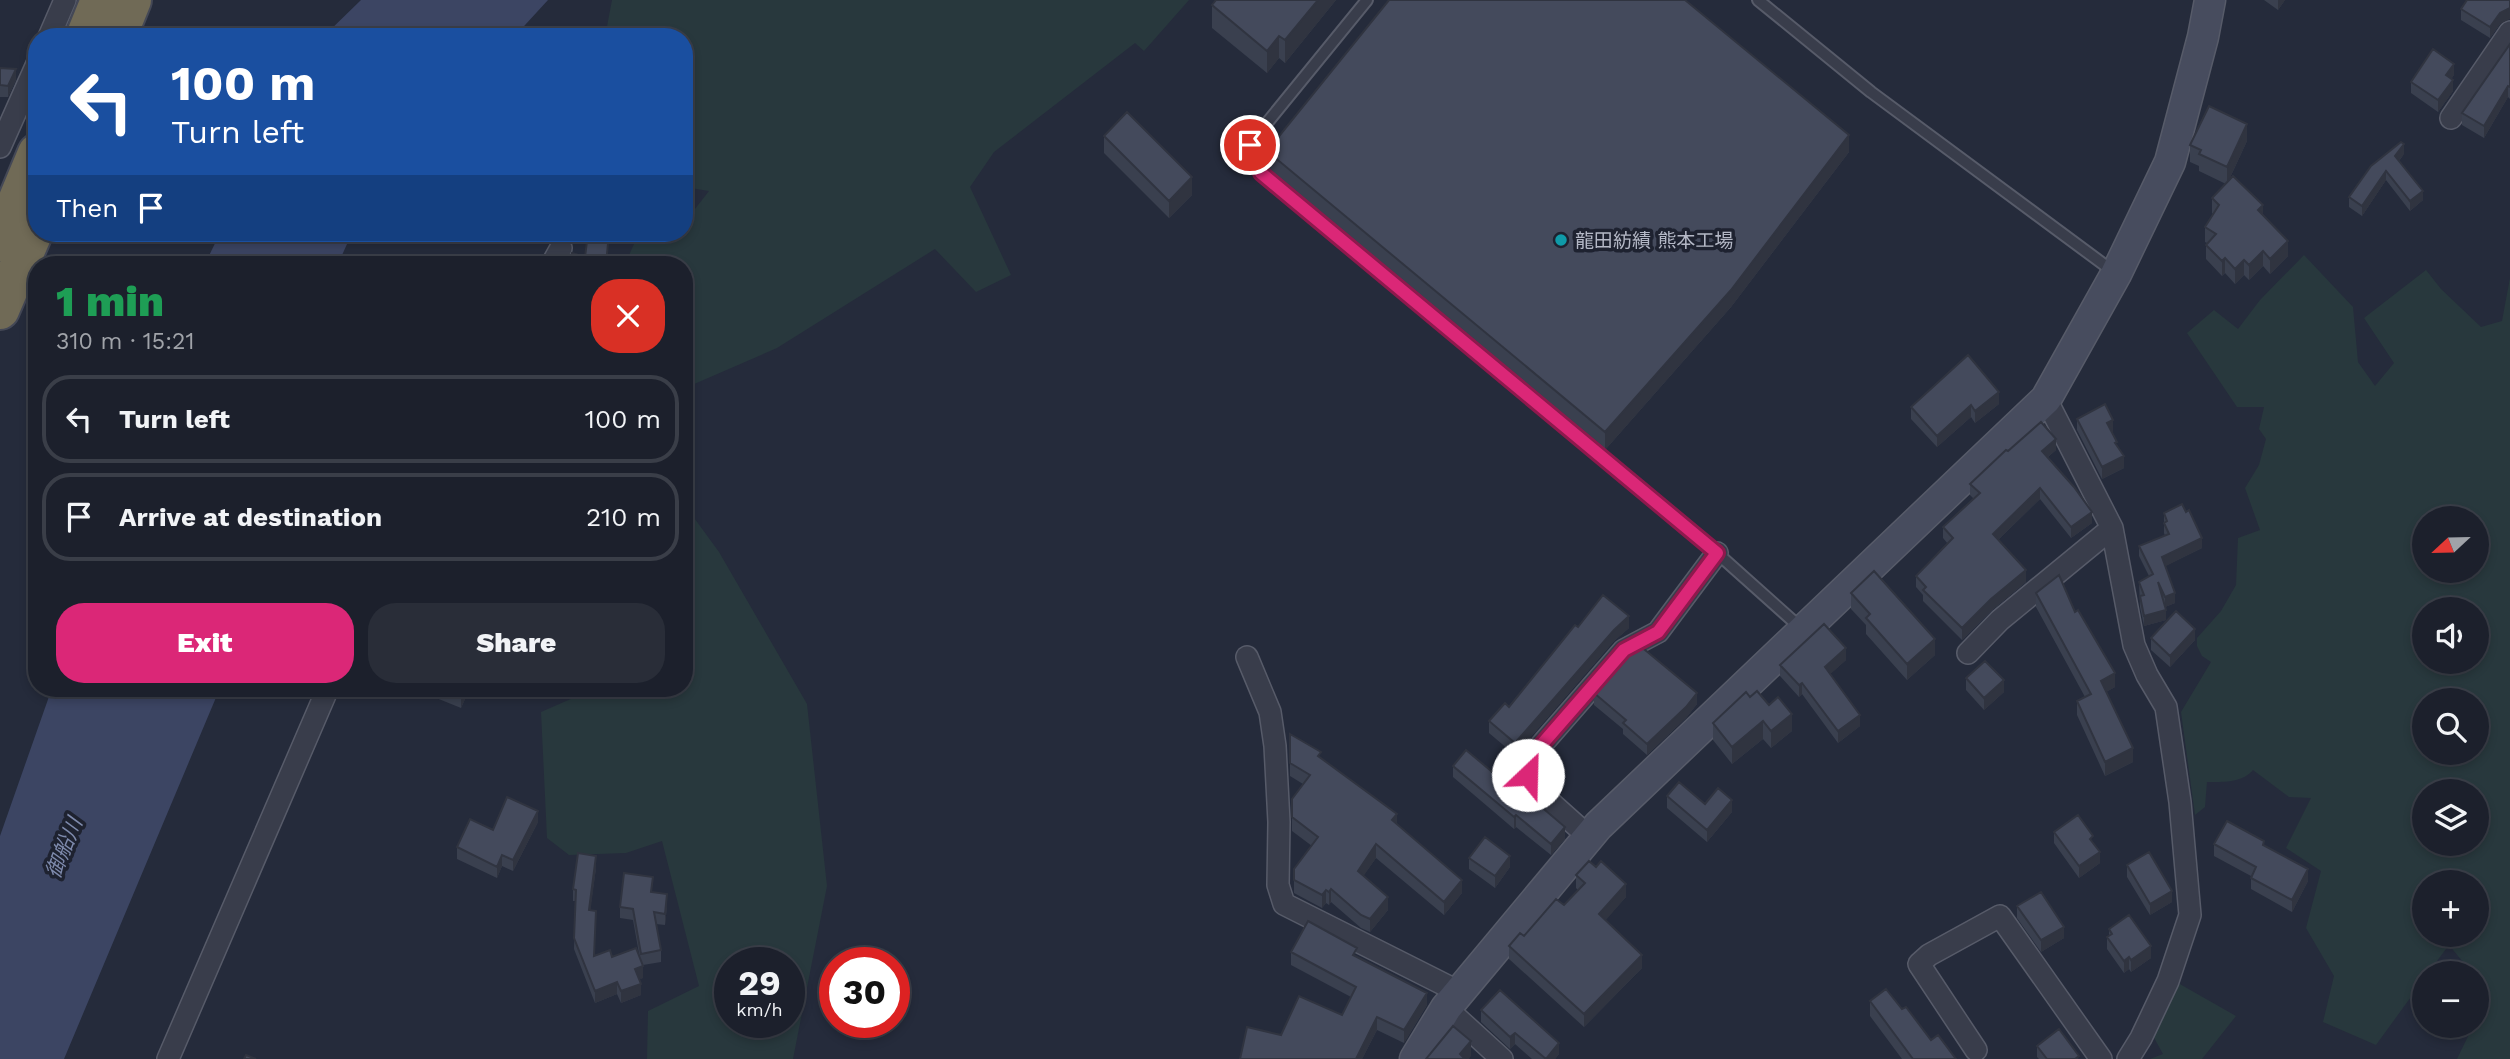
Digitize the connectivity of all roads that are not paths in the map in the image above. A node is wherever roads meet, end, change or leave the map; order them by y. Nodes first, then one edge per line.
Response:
1 (65, 0) edge
2 (100, 0) edge
3 (132, 0) edge
4 (1367, 0) edge
5 (1758, 0) edge
6 (2210, 0) edge
7 (53, 28) edge
8 (89, 28) edge
9 (121, 28) edge
10 (2510, 32) edge
11 (28, 84) edge
12 (2451, 118) dead end
13 (0, 147) edge
14 (28, 175) edge
15 (0, 242) edge
16 (29, 242) edge
17 (2116, 274) junction
18 (0, 310) edge
19 (2046, 398) junction
20 (2112, 528) junction
21 (1717, 553) junction
22 (1804, 631) junction
23 (1968, 653) dead end
24 (1247, 657) dead end
25 (324, 697) edge
26 (1589, 836) junction
27 (1452, 1000) junction
28 (1976, 1050) dead end
29 (168, 1059) edge
30 (1415, 1059) edge
31 (1502, 1059) edge
32 (2101, 1059) edge
33 (2127, 1059) edge

1 - 7 street
2 - 8 highway
3 - 9 highway
4 - 21 lane
5 - 17 lane
6 - 17 street
10 - 12 street
11 - 13 street
14 - 15 highway
16 - 18 highway
17 - 19 street
19 - 20 street
19 - 22 street
20 - 23 street
20 - 33 street
21 - 22 lane
21 - 26 street
22 - 26 street
24 - 27 street
25 - 29 street
26 - 27 street
27 - 30 street
27 - 31 street
28 - 32 street

